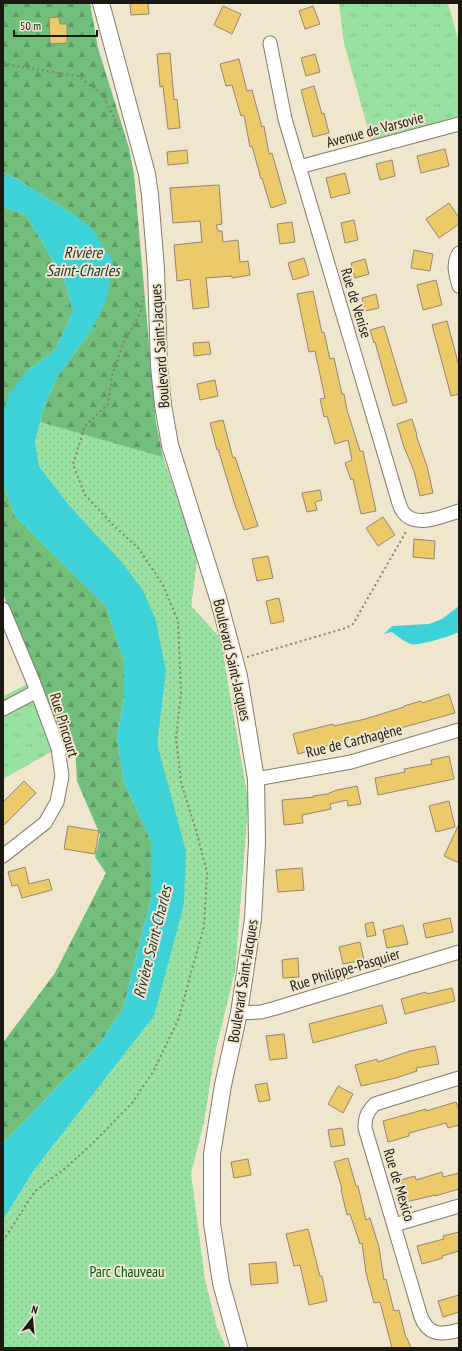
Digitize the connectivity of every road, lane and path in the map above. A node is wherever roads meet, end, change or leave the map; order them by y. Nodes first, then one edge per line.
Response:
1 (101, 3) edge
2 (270, 43) dead end
3 (3, 64) edge
4 (459, 124) edge
5 (123, 134) dead end
6 (3, 165) edge
7 (299, 167) junction
8 (3, 183) edge
9 (459, 253) edge
10 (459, 286) edge
11 (144, 289) dead end
12 (459, 511) edge
13 (410, 518) junction
14 (3, 610) edge
15 (234, 660) junction
16 (37, 691) junction
17 (3, 709) edge
18 (459, 730) edge
19 (256, 779) junction
20 (3, 856) edge
21 (459, 952) edge
22 (240, 1013) junction
23 (459, 1078) edge
24 (459, 1206) edge
25 (394, 1225) junction
26 (3, 1241) edge
27 (459, 1330) edge
28 (239, 1348) edge

1 - 15 street, Boulevard Saint-Jacques
2 - 7 street, Rue de Venise
3 - 5 path
4 - 7 street, Avenue de Varsovie
6 - 8 path
7 - 13 street, Rue de Venise
9 - 10 street
11 - 26 path
12 - 13 street
13 - 15 path
14 - 16 street, Rue Pincourt
15 - 19 street, Boulevard Saint-Jacques
16 - 17 street
16 - 20 street, Rue Pincourt
18 - 19 street, Rue de Carthagène
19 - 22 street, Boulevard Saint-Jacques
21 - 22 street, Rue Philippe-Pasquier
22 - 28 street, Boulevard Saint-Jacques
23 - 25 street, Rue de Mexico
24 - 25 street
25 - 27 street, Rue de Mexico

